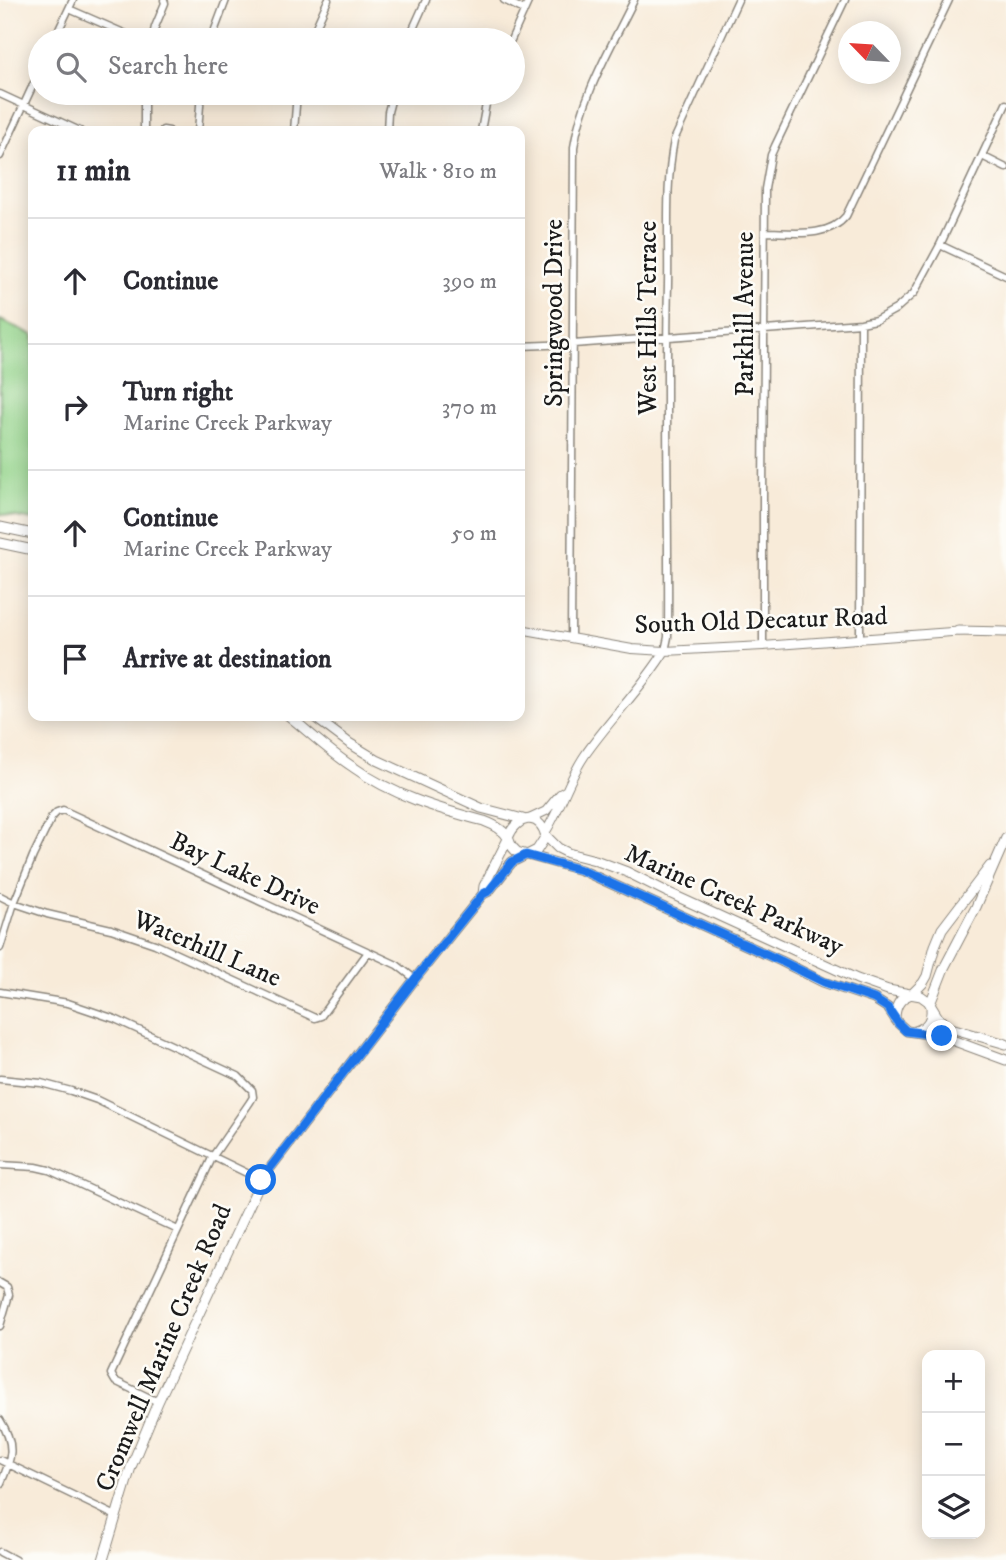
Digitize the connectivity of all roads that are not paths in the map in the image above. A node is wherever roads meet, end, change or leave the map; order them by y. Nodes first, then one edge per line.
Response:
1 (73, 0) edge
2 (163, 0) edge
3 (226, 0) edge
4 (328, 0) edge
5 (426, 0) edge
6 (504, 0) edge
7 (529, 0) edge
8 (634, 0) edge
9 (738, 0) edge
10 (845, 0) edge
11 (949, 0) edge
12 (69, 9) junction
13 (524, 10) junction
14 (60, 28) edge
15 (113, 28) edge
16 (155, 28) edge
17 (216, 28) edge
18 (315, 28) edge
19 (413, 28) edge
20 (516, 28) edge
21 (0, 94) edge
22 (28, 96) edge
23 (1006, 104) edge
24 (24, 105) junction
25 (144, 105) edge
26 (200, 105) edge
27 (296, 105) edge
28 (390, 105) edge
29 (486, 105) edge
30 (69, 126) edge
31 (144, 126) edge
32 (198, 126) edge
33 (294, 126) edge
34 (387, 126) edge
35 (482, 126) edge
36 (0, 156) edge
37 (982, 156) junction
38 (1006, 168) edge
39 (765, 232) junction
40 (940, 245) junction
41 (1006, 276) edge
42 (861, 323) junction
43 (765, 331) junction
44 (666, 338) junction
45 (573, 344) junction
46 (525, 346) edge
47 (0, 527) edge
48 (28, 533) edge
49 (0, 543) edge
50 (28, 549) edge
51 (1006, 629) edge
52 (525, 630) edge
53 (958, 631) joint
54 (571, 638) junction
55 (860, 639) junction
56 (764, 646) junction
57 (665, 650) junction
58 (295, 721) edge
59 (319, 721) edge
60 (339, 737) junction
61 (329, 749) junction
62 (565, 791) junction
63 (526, 819) junction
64 (546, 835) junction
65 (1006, 838) edge
66 (508, 839) junction
67 (527, 854) junction
68 (998, 856) junction
69 (483, 894) junction
70 (0, 896) edge
71 (14, 903) junction
72 (0, 948) edge
73 (368, 952) junction
74 (415, 979) junction
75 (0, 992) edge
76 (910, 995) junction
77 (930, 1006) junction
78 (895, 1019) junction
79 (915, 1031) junction
80 (1006, 1044) edge
81 (1006, 1060) edge
82 (0, 1079) edge
83 (213, 1156) junction
84 (0, 1166) edge
85 (261, 1180) junction
86 (178, 1230) junction
87 (3, 1285) edge
88 (0, 1326) edge
89 (159, 1402) junction
90 (0, 1420) edge
91 (0, 1461) edge
92 (10, 1464) junction
93 (0, 1485) edge
94 (116, 1516) junction
95 (0, 1552) edge
96 (15, 1560) edge
97 (103, 1560) edge

1 - 12 street
2 - 16 street
3 - 17 street
4 - 18 street
5 - 19 street
6 - 13 street
7 - 13 street
8 - 45 street, Springwood Drive
9 - 44 street, West Hills Terrace
10 - 39 street, Parkhill Avenue
11 - 39 street
12 - 14 street
12 - 15 street
13 - 20 street
21 - 24 street
22 - 24 street
23 - 37 street
24 - 30 street
24 - 36 street
25 - 31 street
26 - 32 street
27 - 33 street
28 - 34 street
29 - 35 street
37 - 38 street
37 - 40 street
39 - 43 street, Parkhill Avenue
40 - 41 street
40 - 42 street
42 - 43 street
42 - 55 street
43 - 44 street
43 - 56 street, Parkhill Avenue
44 - 45 street
44 - 57 street, West Hills Terrace
45 - 46 street
45 - 54 street, Springwood Drive
47 - 48 main road
49 - 50 main road
51 - 53 main road
52 - 54 street, South Old Decatur Road
53 - 55 street, South Old Decatur Road
54 - 57 street, South Old Decatur Road
55 - 56 street, South Old Decatur Road
56 - 57 street, South Old Decatur Road
57 - 62 street
58 - 61 main road
59 - 60 main road
60 - 61 main road
60 - 63 main road
61 - 66 main road
62 - 63 street
62 - 64 street
63 - 64 main road
63 - 66 main road
64 - 67 main road
64 - 76 main road, Marine Creek Parkway
65 - 68 main road
66 - 67 main road
66 - 69 main road, Cromwell Marine Creek Road
67 - 69 main road, Cromwell Marine Creek Road
67 - 78 main road, Marine Creek Parkway
68 - 76 main road
68 - 77 main road
69 - 74 main road, Cromwell Marine Creek Road
70 - 71 street, Waterhill Lane
71 - 72 street
71 - 73 street, Waterhill Lane
71 - 73 street, Bay Lake Drive
73 - 74 street, Bay Lake Drive
74 - 85 main road, Cromwell Marine Creek Road
75 - 83 street
76 - 77 main road
76 - 78 main road
77 - 79 main road
77 - 80 main road
78 - 79 main road
79 - 81 main road
82 - 83 street
83 - 85 street
83 - 86 street
84 - 86 street
85 - 89 main road, Cromwell Marine Creek Road
86 - 89 street
87 - 88 street
89 - 94 main road, Cromwell Marine Creek Road
90 - 92 street
91 - 92 street
92 - 93 street
92 - 94 street
94 - 97 main road, Cromwell Marine Creek Road
95 - 96 street

